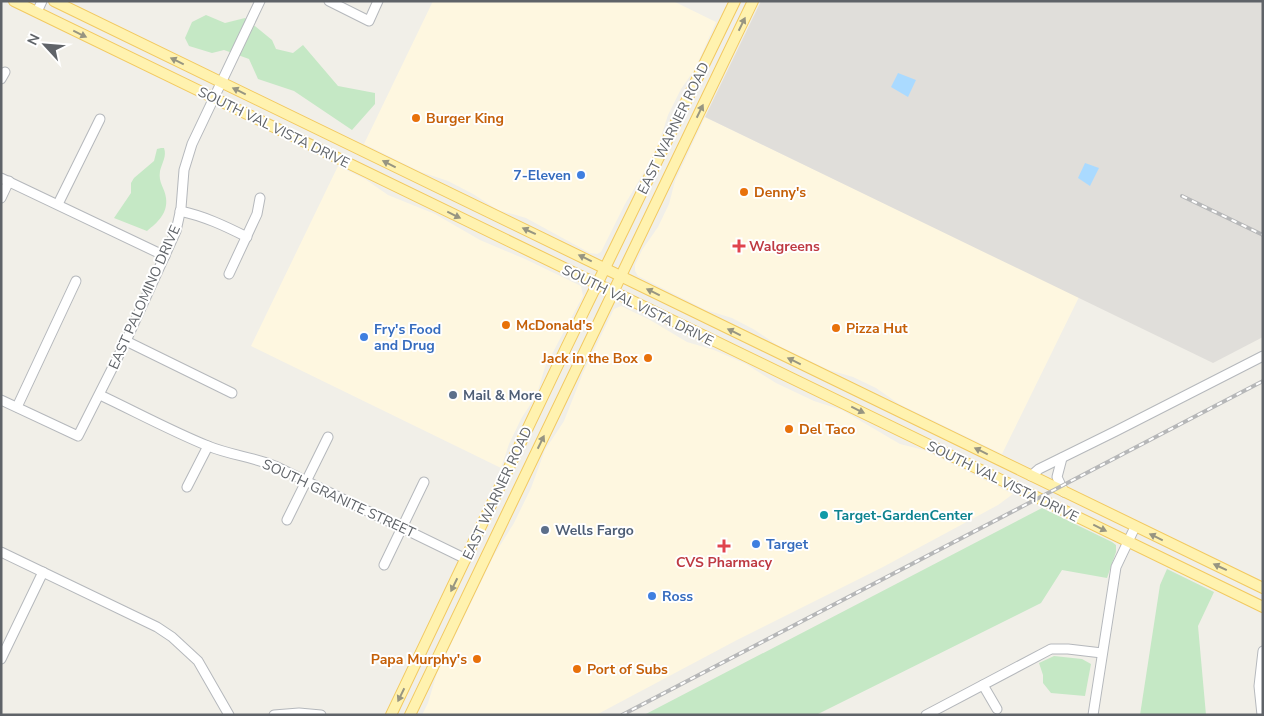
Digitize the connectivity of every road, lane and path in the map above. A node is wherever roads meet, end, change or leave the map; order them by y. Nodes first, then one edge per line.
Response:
1 (14, 1) edge
2 (42, 1) edge
3 (54, 1) edge
4 (260, 1) edge
5 (329, 1) edge
6 (378, 1) edge
7 (735, 1) edge
8 (753, 1) edge
9 (36, 12) junction
10 (716, 40) junction
11 (731, 47) junction
12 (221, 82) junction
13 (214, 98) junction
14 (100, 119) dead end
15 (672, 130) junction
16 (688, 137) junction
17 (5, 180) edge
18 (433, 185) junction
19 (1, 198) edge
20 (260, 198) dead end
21 (425, 200) junction
22 (58, 204) junction
23 (180, 211) junction
24 (247, 237) junction
25 (164, 256) junction
26 (604, 268) junction
27 (229, 274) dead end
28 (622, 276) junction
29 (76, 281) dead end
30 (596, 285) junction
31 (613, 294) junction
32 (126, 341) junction
33 (1263, 356) edge
34 (837, 382) junction
35 (232, 393) dead end
36 (100, 395) junction
37 (830, 397) junction
38 (1, 400) edge
39 (17, 407) junction
40 (328, 437) dead end
41 (208, 446) junction
42 (1062, 458) junction
43 (1001, 461) junction
44 (512, 462) junction
45 (528, 468) junction
46 (994, 476) junction
47 (1031, 476) junction
48 (307, 480) junction
49 (424, 482) dead end
50 (187, 487) dead end
51 (1064, 492) junction
52 (287, 520) dead end
53 (1135, 526) junction
54 (401, 527) junction
55 (1128, 542) junction
56 (1, 552) edge
57 (466, 559) junction
58 (384, 565) dead end
59 (43, 572) junction
60 (1263, 588) edge
61 (1263, 607) edge
62 (454, 623) junction
63 (1263, 651) edge
64 (1102, 653) junction
65 (1, 659) edge
66 (410, 676) junction
67 (425, 683) junction
68 (984, 685) junction
69 (1261, 686) edge
70 (997, 709) dead end
71 (229, 715) edge
72 (274, 715) edge
73 (321, 715) edge
74 (391, 715) edge
75 (410, 715) edge
76 (926, 715) edge
77 (1093, 715) edge
78 (1262, 715) edge

1 - 9 main road, SOUTH VAL VISTA DRIVE
2 - 9 street
12 -> 3 main road, SOUTH VAL VISTA DRIVE
4 - 12 street, EAST PALOMINO DRIVE
5 - 6 street
7 - 10 main road, EAST WARNER ROAD
11 -> 8 main road, EAST WARNER ROAD
9 -> 13 main road, SOUTH VAL VISTA DRIVE
10 - 11 main road
10 - 15 main road, EAST WARNER ROAD
16 -> 11 main road, EAST WARNER ROAD
12 - 13 street, EAST PALOMINO DRIVE
18 -> 12 main road, SOUTH VAL VISTA DRIVE
13 - 21 main road, SOUTH VAL VISTA DRIVE
13 - 23 street, EAST PALOMINO DRIVE
14 - 22 street
15 - 16 main road
15 - 26 main road, EAST WARNER ROAD
16 - 28 main road, EAST WARNER ROAD
17 - 19 street
17 - 22 street
18 - 21 main road
26 -> 18 main road, SOUTH VAL VISTA DRIVE
20 - 24 street
21 -> 30 main road, SOUTH VAL VISTA DRIVE
22 - 25 street
23 - 24 street
23 - 25 street, EAST PALOMINO DRIVE
24 - 27 street
25 - 32 street, EAST PALOMINO DRIVE
26 - 28 main road, SOUTH VAL VISTA DRIVE
26 - 30 main road, EAST WARNER ROAD
28 - 31 main road, EAST WARNER ROAD
34 -> 28 main road, SOUTH VAL VISTA DRIVE
29 - 39 street
30 - 31 main road, SOUTH VAL VISTA DRIVE
30 - 44 main road, EAST WARNER ROAD
31 - 37 main road, SOUTH VAL VISTA DRIVE
45 -> 31 main road, EAST WARNER ROAD
32 - 35 street
32 - 36 street, EAST PALOMINO DRIVE
33 - 42 street
34 - 37 main road
43 -> 34 main road, SOUTH VAL VISTA DRIVE
36 - 39 street, EAST PALOMINO DRIVE
36 - 41 street, SOUTH GRANITE STREET
37 -> 46 main road, SOUTH VAL VISTA DRIVE
38 - 39 street
40 - 48 street
41 - 48 street, SOUTH GRANITE STREET
41 - 50 street
42 - 47 street
42 - 51 street
43 - 46 main road
43 - 47 main road, SOUTH VAL VISTA DRIVE
44 - 45 main road
44 - 57 main road, EAST WARNER ROAD
45 - 62 main road, EAST WARNER ROAD
46 -> 55 main road, SOUTH VAL VISTA DRIVE
47 - 51 main road, SOUTH VAL VISTA DRIVE
48 - 52 street
48 - 54 street, SOUTH GRANITE STREET
49 - 54 street
51 - 53 main road, SOUTH VAL VISTA DRIVE
53 - 55 street
60 -> 53 main road, SOUTH VAL VISTA DRIVE
54 - 57 street, SOUTH GRANITE STREET
54 - 58 street
55 - 61 main road, SOUTH VAL VISTA DRIVE
55 - 64 street
56 - 59 street
57 - 62 main road
57 -> 66 main road, EAST WARNER ROAD
59 - 65 street
59 - 71 street
62 - 67 main road, EAST WARNER ROAD
63 - 69 street
64 - 68 street
64 - 77 street
66 - 67 main road
66 -> 74 main road, EAST WARNER ROAD
67 - 75 main road, EAST WARNER ROAD
68 - 70 street
68 - 76 street
69 - 78 street
72 - 73 street

